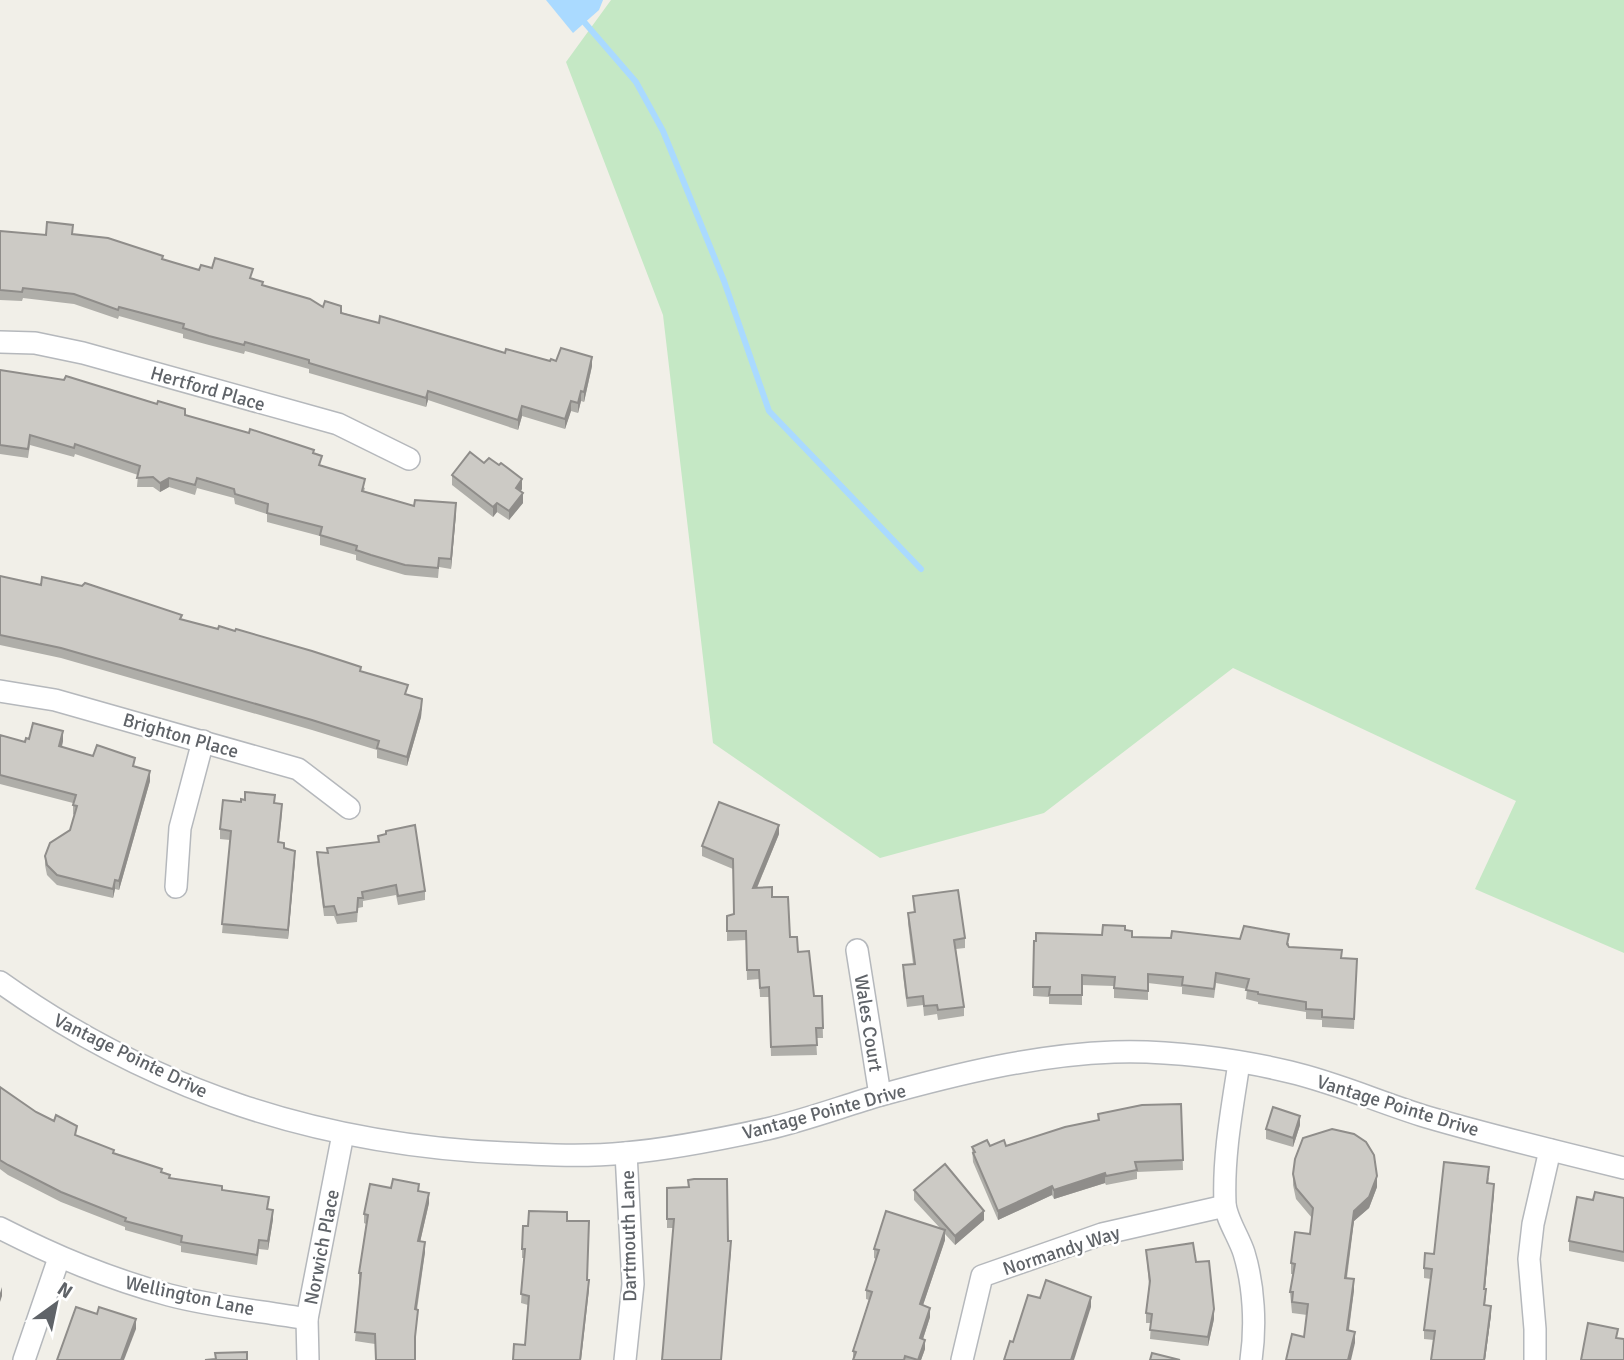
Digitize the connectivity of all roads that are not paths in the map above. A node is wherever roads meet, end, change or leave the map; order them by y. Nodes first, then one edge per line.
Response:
1 (0, 342) edge
2 (409, 459) dead end
3 (0, 691) edge
4 (203, 741) junction
5 (349, 807) dead end
6 (176, 887) dead end
7 (857, 950) dead end
8 (0, 982) edge
9 (1239, 1063) junction
10 (880, 1095) junction
11 (343, 1135) junction
12 (1550, 1150) junction
13 (626, 1153) junction
14 (1624, 1168) edge
15 (1225, 1206) junction
16 (0, 1228) edge
17 (59, 1258) junction
18 (307, 1319) junction
19 (24, 1360) edge
20 (308, 1360) edge
21 (625, 1360) edge
22 (962, 1360) edge
23 (1251, 1360) edge
24 (1535, 1360) edge

1 - 2 street, Hertford Place
3 - 4 street, Brighton Place
4 - 5 street, Brighton Place
4 - 6 street
7 - 10 street, Wales Court
8 - 11 street, Vantage Pointe Drive
9 - 10 street, Vantage Pointe Drive
9 - 12 street, Vantage Pointe Drive
9 - 15 street
10 - 13 street, Vantage Pointe Drive
11 - 13 street, Vantage Pointe Drive
11 - 18 street, Norwich Place
12 - 14 street, Vantage Pointe Drive
12 - 24 street
13 - 21 street, Dartmouth Lane
15 - 22 street, Normandy Way
15 - 23 street
16 - 17 street, Wellington Lane
17 - 18 street, Wellington Lane
17 - 19 street
18 - 20 street, Norwich Place

